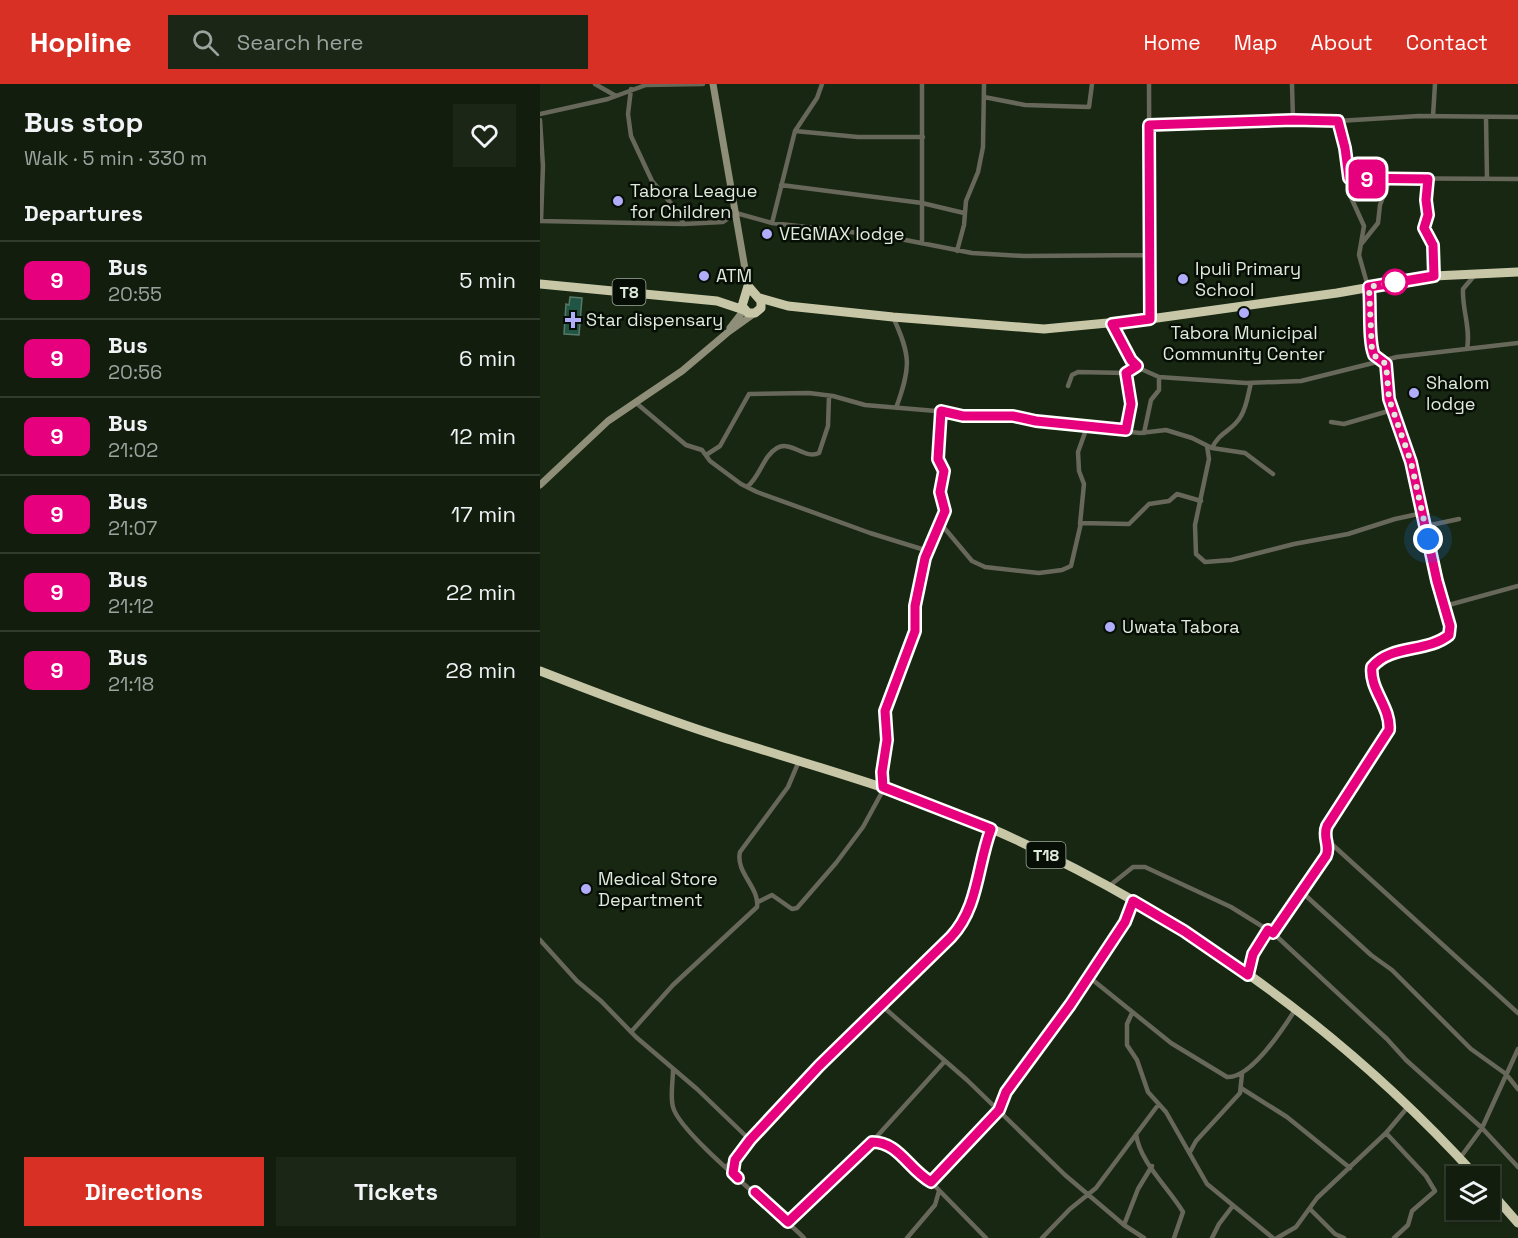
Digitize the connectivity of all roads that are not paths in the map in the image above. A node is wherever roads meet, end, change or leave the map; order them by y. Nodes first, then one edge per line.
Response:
1 (595, 84) edge
2 (703, 84) edge
3 (713, 84) edge
4 (822, 84) edge
5 (922, 84) edge
6 (984, 84) edge
7 (1092, 84) edge
8 (1149, 84) edge
9 (1293, 84) edge
10 (1435, 84) edge
11 (631, 89) junction
12 (616, 96) junction
13 (984, 97) junction
14 (540, 114) edge
15 (1433, 116) junction
16 (1486, 117) junction
17 (1518, 117) edge
18 (540, 120) edge
19 (1293, 120) junction
20 (1338, 121) junction
21 (1149, 125) junction
22 (795, 131) junction
23 (923, 137) junction
24 (541, 139) edge
25 (1349, 178) junction
26 (1390, 179) junction
27 (1428, 179) junction
28 (1487, 179) junction
29 (1518, 179) edge
30 (781, 185) junction
31 (922, 203) junction
32 (736, 213) junction
33 (964, 213) junction
34 (540, 221) edge
35 (772, 223) junction
36 (684, 224) junction
37 (922, 242) junction
38 (1361, 244) junction
39 (957, 251) junction
40 (1150, 255) junction
41 (1518, 272) edge
42 (1477, 273) junction
43 (1434, 276) junction
44 (540, 284) edge
45 (748, 285) junction
46 (1369, 287) junction
47 (745, 298) junction
48 (717, 302) junction
49 (758, 306) junction
50 (744, 310) junction
51 (893, 317) junction
52 (1150, 319) junction
53 (1112, 324) junction
54 (727, 333) junction
55 (1518, 343) edge
56 (1467, 349) junction
57 (1383, 360) junction
58 (1137, 366) junction
59 (1126, 373) junction
60 (1159, 377) junction
61 (1251, 383) junction
62 (1068, 386) dead end
63 (829, 396) junction
64 (635, 402) junction
65 (896, 408) junction
66 (1392, 410) junction
67 (941, 411) junction
68 (1331, 422) dead end
69 (1087, 427) junction
70 (1126, 430) junction
71 (1144, 433) junction
72 (1210, 447) junction
73 (706, 455) junction
74 (1273, 474) dead end
75 (540, 485) edge
76 (747, 487) junction
77 (1201, 501) junction
78 (1423, 513) junction
79 (1458, 519) dead end
80 (942, 524) junction
81 (1080, 524) junction
82 (1426, 526) junction
83 (928, 551) junction
84 (1518, 586) edge
85 (1444, 606) junction
86 (540, 671) edge
87 (799, 761) junction
88 (883, 787) junction
89 (991, 829) junction
90 (1324, 837) junction
91 (1108, 887) junction
92 (1301, 894) junction
93 (1133, 901) junction
94 (758, 902) junction
95 (1270, 932) junction
96 (540, 940) edge
97 (1248, 975) junction
98 (1089, 977) junction
99 (881, 1005) junction
100 (1295, 1009) junction
101 (1132, 1013) junction
102 (1518, 1013) edge
103 (631, 1032) junction
104 (1518, 1049) edge
105 (945, 1061) junction
106 (673, 1070) junction
107 (1242, 1074) junction
108 (1506, 1074) junction
109 (1241, 1088) junction
110 (1518, 1089) edge
111 (1158, 1105) junction
112 (1409, 1106) junction
113 (999, 1110) junction
114 (1482, 1128) junction
115 (1386, 1133) junction
116 (1136, 1134) junction
117 (750, 1140) junction
118 (872, 1142) junction
119 (1190, 1152) junction
120 (1460, 1158) junction
121 (735, 1160) junction
122 (1152, 1166) junction
123 (1467, 1166) edge
124 (725, 1167) junction
125 (1518, 1167) edge
126 (1350, 1168) junction
127 (733, 1173) junction
128 (931, 1182) junction
129 (939, 1191) junction
130 (1089, 1196) junction
131 (1500, 1202) edge
132 (1232, 1207) junction
133 (1310, 1209) junction
134 (788, 1222) junction
135 (1518, 1223) edge
136 (1124, 1225) junction
137 (804, 1238) edge
138 (907, 1238) edge
139 (986, 1238) edge
140 (1042, 1238) edge
141 (1144, 1238) edge
142 (1174, 1238) edge
143 (1212, 1238) edge
144 (1275, 1238) edge
145 (1344, 1238) edge
146 (1394, 1238) edge

1 - 12 street
2 - 11 street
3 - 32 main road
4 - 22 street
5 - 23 street
6 - 13 street
7 - 13 street
8 - 21 street
9 - 19 street
10 - 15 street
11 - 12 street
11 - 36 street
12 - 14 street
13 - 33 street
15 - 16 street
15 - 20 street
16 - 17 street
16 - 28 street
18 - 24 street
19 - 20 street
19 - 21 street
20 - 25 street
21 - 40 street
22 - 23 street
22 - 30 street
23 - 31 street
24 - 34 street
25 - 26 street
25 - 38 street
26 - 27 street
26 - 38 street
27 - 28 street
27 - 43 street
28 - 29 street
30 - 31 street
30 - 35 street
31 - 33 street
31 - 37 street
32 - 35 street
32 - 36 street
32 - 45 main road
33 - 39 street
34 - 36 street
35 - 37 street
37 - 39 street
38 - 46 street
39 - 40 street
40 - 52 street
41 - 42 highway
42 - 43 highway
42 - 56 street
43 - 46 highway
44 - 48 highway, T8
45 - 47 highway
45 - 49 highway
46 - 52 highway
46 - 57 street
47 - 48 highway, T8
47 - 50 highway
48 - 50 highway, T8
49 - 50 highway
49 - 51 highway
49 - 54 main road
50 - 54 main road
51 - 53 highway
51 - 65 street
52 - 53 highway
53 - 58 street
54 - 64 main road
55 - 56 street
56 - 57 street
57 - 61 street
57 - 66 street
58 - 59 street
58 - 60 street
59 - 62 street
59 - 70 street
60 - 61 street
60 - 71 street
61 - 72 street
63 - 65 street
63 - 73 street
63 - 76 street
64 - 73 street
64 - 75 main road
65 - 67 street
66 - 68 street
66 - 78 street
67 - 69 street
67 - 80 street
69 - 70 street
69 - 81 street
70 - 71 street
71 - 72 street
72 - 74 street
72 - 77 street
73 - 76 street
76 - 83 street
77 - 78 street
77 - 81 street
78 - 82 street
79 - 82 street
80 - 81 street
80 - 83 street
82 - 85 street
83 - 88 street
84 - 85 street
85 - 90 street
86 - 87 highway, T18
87 - 88 highway, T18
87 - 94 street
88 - 89 highway, T18
88 - 94 street
89 - 91 highway, T18
89 - 99 street
90 - 92 street
90 - 102 street
91 - 93 highway, T18
91 - 95 street
92 - 95 street
92 - 108 street
93 - 97 highway, T18
93 - 98 street
94 - 103 street
95 - 97 street
95 - 114 street
96 - 103 street
97 - 100 highway, T18
98 - 101 street
98 - 113 street
99 - 105 street
99 - 117 street
100 - 107 street
100 - 112 highway, T18
101 - 107 street
101 - 111 street
103 - 106 street
104 - 108 street
105 - 113 street
105 - 118 street
106 - 117 street
106 - 124 street
107 - 109 street
108 - 110 street
108 - 114 street
109 - 119 street
109 - 126 street
111 - 116 street
111 - 119 street
112 - 115 street
112 - 120 highway, T18
113 - 128 street
113 - 130 street
114 - 120 street
114 - 125 street
115 - 126 street
115 - 146 street
116 - 122 street
116 - 130 street
117 - 121 street
118 - 128 street
118 - 134 street
119 - 132 street
120 - 123 highway, T18
121 - 124 street
121 - 127 street
122 - 136 street
122 - 142 street
124 - 127 street
126 - 133 street
127 - 134 street
128 - 129 street
129 - 138 street
129 - 139 street
130 - 136 street
130 - 140 street
131 - 135 highway
132 - 143 street
132 - 144 street
133 - 144 street
133 - 145 street
134 - 137 street
136 - 141 street

